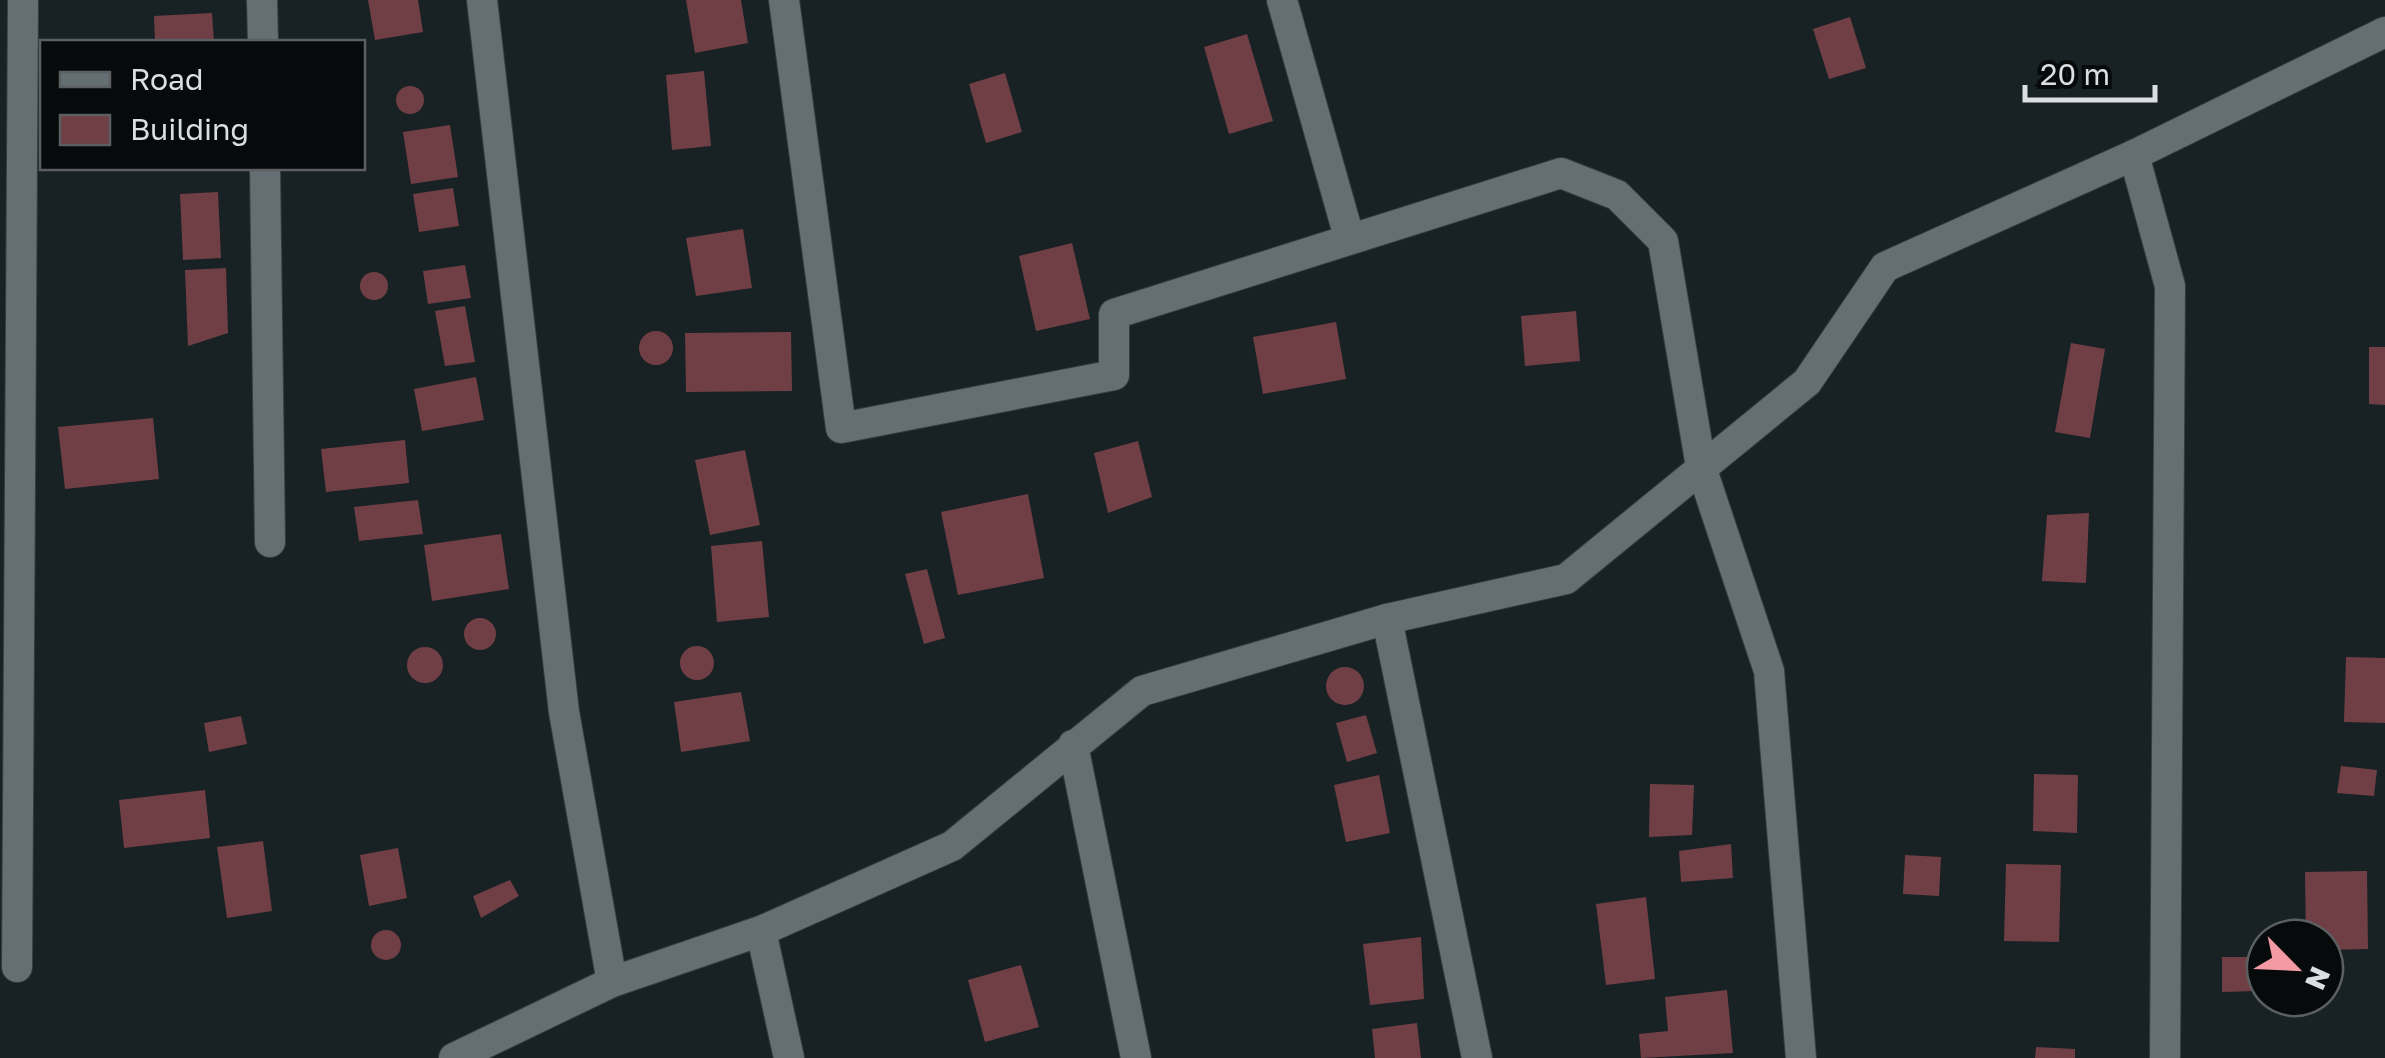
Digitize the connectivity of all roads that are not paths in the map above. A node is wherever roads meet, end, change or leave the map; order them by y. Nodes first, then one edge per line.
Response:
1 (24, 0) edge
2 (262, 0) edge
3 (482, 0) edge
4 (784, 0) edge
5 (1282, 0) edge
6 (2385, 32) edge
7 (262, 40) edge
8 (2134, 155) junction
9 (265, 170) edge
10 (1349, 237) junction
11 (1701, 467) junction
12 (270, 542) dead end
13 (1387, 619) junction
14 (1073, 745) junction
15 (760, 931) junction
16 (17, 967) dead end
17 (612, 982) junction
18 (454, 1058) edge
19 (789, 1058) edge
20 (1136, 1058) edge
21 (1477, 1058) edge
22 (1801, 1058) edge
23 (2165, 1058) edge

1 - 16 street
2 - 7 street
3 - 17 street
4 - 10 street
5 - 10 street
6 - 8 street
8 - 11 street
8 - 23 street
9 - 12 street
10 - 11 street
11 - 13 street
11 - 22 street
13 - 14 street
13 - 21 street
14 - 15 street
14 - 20 street
15 - 17 street
15 - 19 street
17 - 18 street

